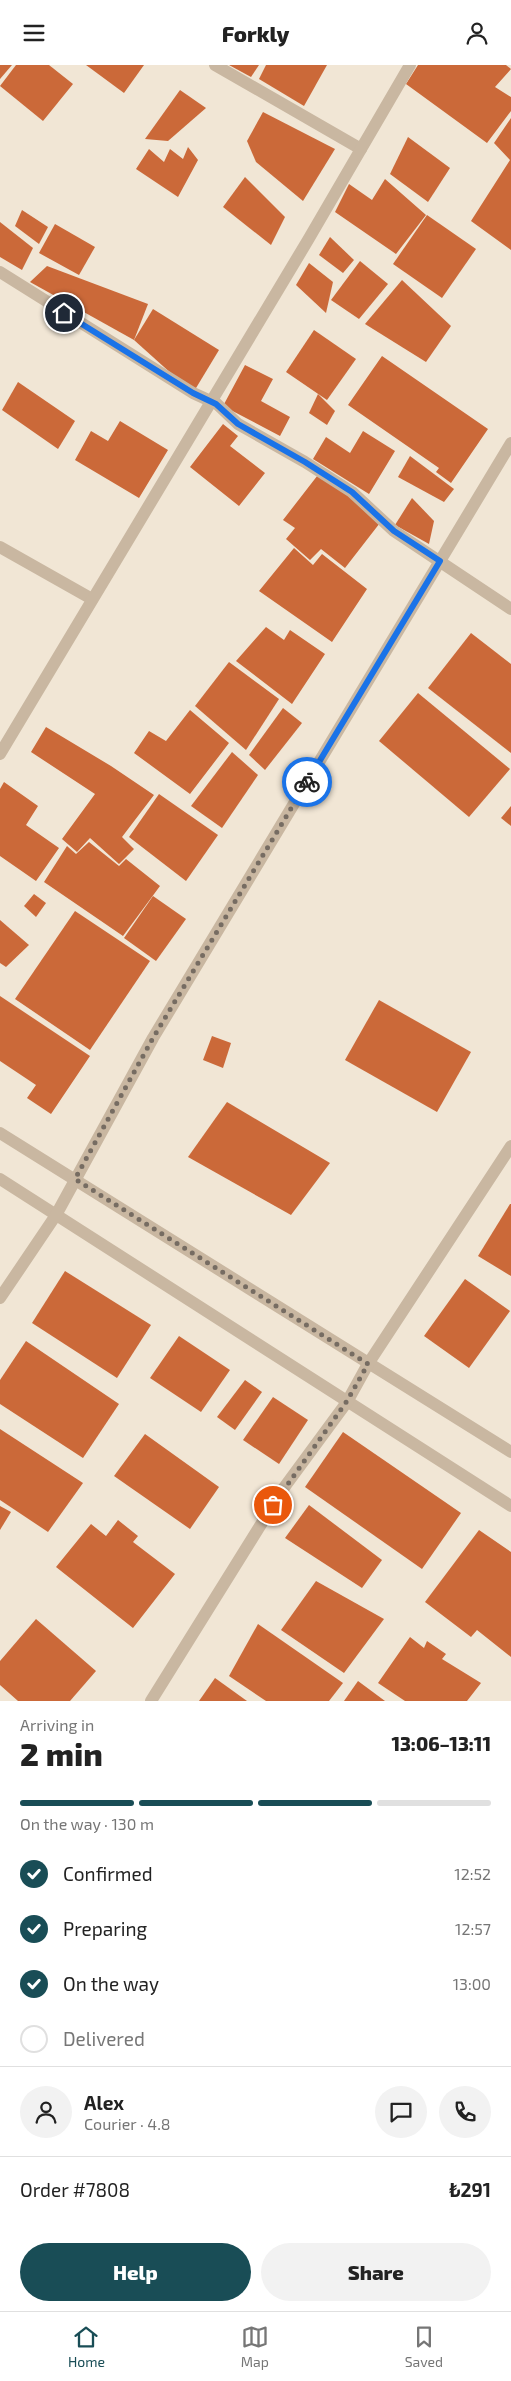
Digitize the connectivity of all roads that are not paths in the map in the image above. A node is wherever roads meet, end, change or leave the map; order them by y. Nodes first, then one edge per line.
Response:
1 (215, 65) edge
2 (410, 65) edge
3 (361, 149) junction
4 (0, 272) edge
5 (211, 401) junction
6 (511, 443) edge
7 (0, 547) edge
8 (440, 561) junction
9 (92, 599) junction
10 (511, 609) edge
11 (0, 754) edge
12 (0, 1133) edge
13 (511, 1146) edge
14 (0, 1179) edge
15 (75, 1179) junction
16 (56, 1215) junction
17 (0, 1298) edge
18 (368, 1364) junction
19 (347, 1401) junction
20 (511, 1452) edge
21 (511, 1506) edge
22 (151, 1701) edge

1 - 3 street
2 - 3 street
3 - 5 street
4 - 5 street
5 - 8 street
5 - 9 street
6 - 8 street
7 - 9 street
8 - 10 street
8 - 15 street
9 - 11 street
12 - 15 street
13 - 18 street
14 - 16 street
15 - 16 street
15 - 18 street
16 - 17 street
16 - 19 street
18 - 19 street
18 - 20 street
19 - 21 street
19 - 22 street

